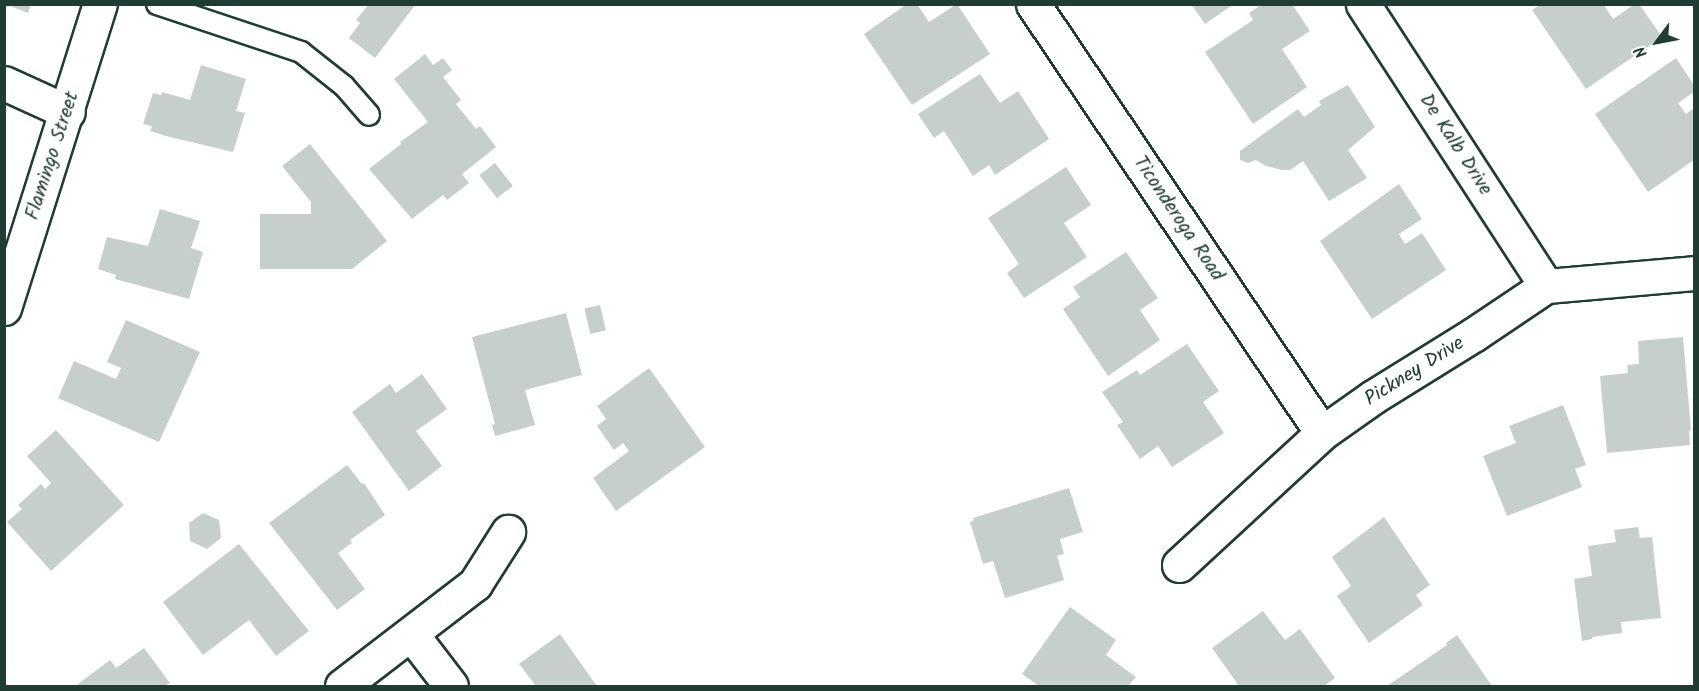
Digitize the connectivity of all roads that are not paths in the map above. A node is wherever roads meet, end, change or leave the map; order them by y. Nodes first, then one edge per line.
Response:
1 (100, 4) edge
2 (157, 4) edge
3 (1033, 4) edge
4 (1363, 4) edge
5 (4, 83) edge
6 (68, 112) junction
7 (369, 115) dead end
8 (1695, 273) edge
9 (1546, 286) junction
10 (4, 308) edge
11 (1322, 433) junction
12 (508, 532) dead end
13 (1179, 565) dead end
14 (412, 635) junction
15 (342, 687) edge
16 (451, 687) edge

1 - 6 street, Flamingo Street
2 - 7 lane
3 - 11 street, Ticonderoga Road
4 - 9 street, De Kalb Drive
5 - 6 street
6 - 10 street, Flamingo Street
8 - 9 street, Pickney Drive
9 - 11 street, Pickney Drive
11 - 13 street, Pickney Drive
12 - 14 street
14 - 15 street
14 - 16 street

